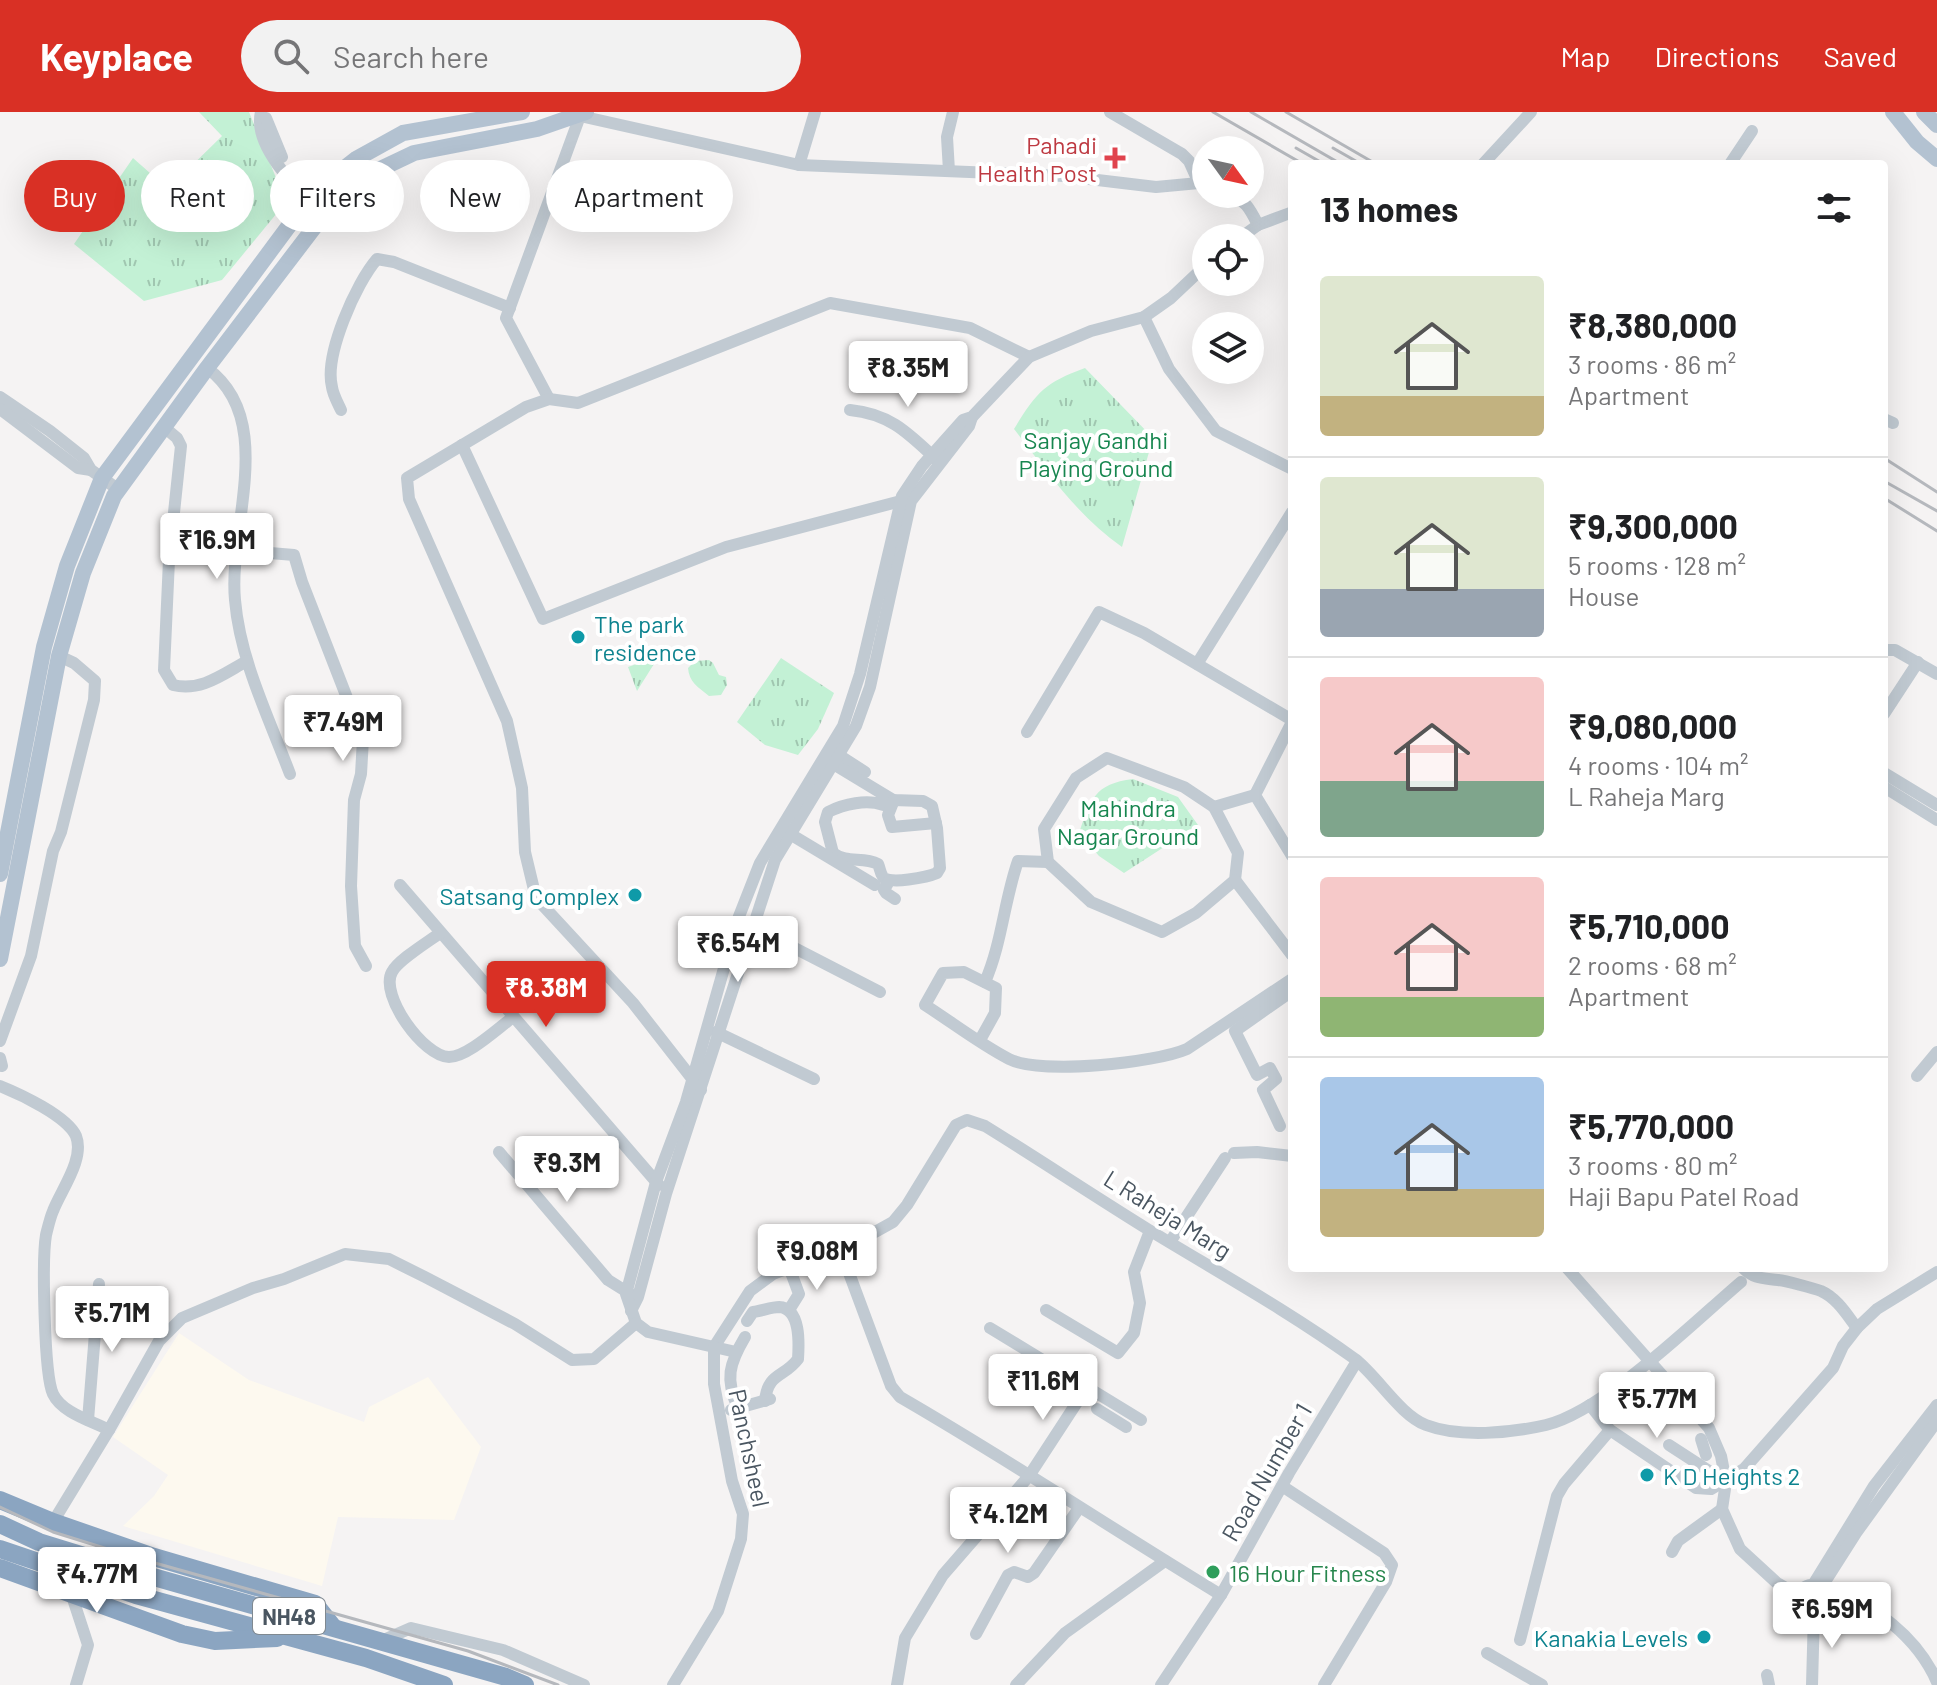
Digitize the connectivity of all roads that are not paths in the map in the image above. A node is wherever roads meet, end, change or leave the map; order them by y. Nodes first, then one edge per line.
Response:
1 (262, 112) edge
2 (522, 112) edge
3 (815, 112) edge
4 (953, 112) edge
5 (1110, 112) edge
6 (1531, 112) edge
7 (1893, 112) edge
8 (1924, 112) edge
9 (583, 114) edge
10 (1937, 125) edge
11 (1752, 131) dead end
12 (1494, 153) junction
13 (1937, 159) edge
14 (275, 160) edge
15 (355, 160) edge
16 (399, 160) edge
17 (1487, 160) edge
18 (1500, 160) edge
19 (1733, 160) edge
20 (799, 165) junction
21 (1192, 167) edge
22 (949, 171) junction
23 (1192, 185) edge
24 (1288, 214) edge
25 (1261, 224) edge
26 (283, 232) edge
27 (310, 232) edge
28 (1192, 278) edge
29 (510, 308) junction
30 (1144, 317) junction
31 (1029, 357) junction
32 (207, 368) junction
33 (0, 397) edge
34 (549, 399) junction
35 (0, 409) edge
36 (341, 410) dead end
37 (850, 410) dead end
38 (164, 427) junction
39 (462, 445) junction
40 (74, 458) junction
41 (936, 459) junction
42 (1288, 467) edge
43 (96, 474) junction
44 (119, 490) junction
45 (906, 503) junction
46 (1288, 518) edge
47 (235, 555) junction
48 (877, 629) junction
49 (1888, 650) edge
50 (59, 656) junction
51 (247, 661) junction
52 (1918, 662) junction
53 (1197, 664) junction
54 (1937, 674) edge
55 (34, 697) junction
56 (52, 701) junction
57 (1888, 708) edge
58 (1288, 719) edge
59 (1288, 729) edge
60 (1027, 732) dead end
61 (831, 756) junction
62 (865, 772) dead end
63 (290, 774) dead end
64 (1888, 777) edge
65 (1888, 788) edge
66 (1901, 790) junction
67 (1255, 795) junction
68 (888, 802) junction
69 (1937, 805) edge
70 (1214, 807) junction
71 (1937, 820) edge
72 (936, 823) junction
73 (786, 831) junction
74 (1288, 849) edge
75 (1048, 862) junction
76 (0, 874) edge
77 (1235, 880) junction
78 (889, 881) junction
79 (400, 885) dead end
80 (875, 885) dead end
81 (895, 899) dead end
82 (738, 919) junction
83 (752, 927) junction
84 (440, 933) junction
85 (1288, 950) edge
86 (0, 959) edge
87 (366, 966) dead end
88 (985, 982) junction
89 (1288, 982) edge
90 (880, 992) dead end
91 (1288, 994) edge
92 (512, 1018) junction
93 (706, 1028) junction
94 (720, 1034) junction
95 (980, 1040) junction
96 (0, 1041) edge
97 (1937, 1052) edge
98 (1917, 1076) dead end
99 (692, 1079) junction
100 (814, 1079) dead end
101 (0, 1086) edge
102 (701, 1090) junction
103 (1280, 1126) dead end
104 (499, 1152) dead end
105 (1288, 1156) edge
106 (656, 1182) junction
107 (666, 1194) junction
108 (1150, 1231) junction
109 (1170, 1242) junction
110 (839, 1246) junction
111 (789, 1267) junction
112 (1570, 1272) edge
113 (1747, 1272) edge
114 (1937, 1272) edge
115 (1741, 1282) dead end
116 (99, 1284) dead end
117 (632, 1295) junction
118 (789, 1310) junction
119 (1046, 1310) dead end
120 (634, 1317) junction
121 (747, 1321) dead end
122 (990, 1328) dead end
123 (1857, 1328) junction
124 (745, 1337) dead end
125 (714, 1347) junction
126 (736, 1352) junction
127 (1357, 1361) junction
128 (1648, 1361) junction
129 (1087, 1387) junction
130 (1590, 1405) junction
131 (1121, 1407) junction
132 (738, 1408) junction
133 (1097, 1409) dead end
134 (1936, 1413) edge
135 (720, 1414) junction
136 (1113, 1419) junction
137 (88, 1420) junction
138 (1141, 1420) dead end
139 (1126, 1427) dead end
140 (109, 1430) junction
141 (1610, 1430) junction
142 (1703, 1436) junction
143 (1669, 1445) dead end
144 (1706, 1455) dead end
145 (1029, 1476) junction
146 (1726, 1482) junction
147 (1282, 1486) junction
148 (0, 1500) edge
149 (1079, 1508) junction
150 (1722, 1509) junction
151 (53, 1522) junction
152 (0, 1524) edge
153 (0, 1549) edge
154 (1672, 1552) dead end
155 (1165, 1561) junction
156 (0, 1568) edge
157 (1820, 1589) junction
158 (1221, 1595) junction
159 (1798, 1595) junction
160 (72, 1596) junction
161 (1814, 1613) junction
162 (333, 1627) junction
163 (976, 1634) dead end
164 (287, 1636) junction
165 (1520, 1640) dead end
166 (379, 1642) junction
167 (1487, 1653) dead end
168 (428, 1682) edge
169 (1937, 1682) edge
170 (76, 1685) edge
171 (525, 1685) edge
172 (584, 1685) edge
173 (673, 1685) edge
174 (897, 1685) edge
175 (1016, 1685) edge
176 (1161, 1685) edge
177 (1324, 1685) edge
178 (1542, 1685) edge
179 (1812, 1685) edge

1 - 14 street
2 - 15 main road
3 - 20 street
4 - 22 street
5 - 21 street
6 - 12 street
7 - 13 main road
8 - 10 main road
9 - 16 main road
9 - 20 street
9 - 29 street
11 - 19 street
12 - 17 street
12 - 18 street
20 - 22 street
22 - 23 street
24 - 25 street
26 - 43 main road
27 - 32 main road
28 - 30 street
29 - 34 street
29 - 36 street
30 - 31 street
30 - 42 street
31 - 34 street
31 - 41 street
32 - 38 main road
32 - 47 street
33 - 40 street
34 - 39 street
35 - 40 street
37 - 41 street
38 - 44 main road
38 - 51 street
39 - 45 street
39 - 99 street
40 - 43 street
41 - 45 street
43 - 44 street
43 - 55 main road
44 - 50 main road
45 - 48 street
46 - 53 street
47 - 51 street
47 - 87 street
48 - 61 street
48 - 61 street
49 - 52 street
50 - 56 main road
50 - 96 street
51 - 63 street
52 - 54 street
52 - 57 street
53 - 58 street
53 - 60 street
55 - 56 main road
55 - 76 main road
56 - 86 main road
59 - 67 street
61 - 62 street
61 - 68 street
61 - 73 street
64 - 66 street
65 - 66 street
66 - 69 street
66 - 71 street
67 - 70 street
67 - 74 street
68 - 72 street
68 - 72 street
68 - 78 street
70 - 75 street
70 - 77 street
72 - 78 street
73 - 80 street
73 - 82 street
73 - 83 street
75 - 77 street
75 - 88 street
77 - 85 street
78 - 81 street
79 - 84 street
82 - 83 street
82 - 93 street
83 - 90 street
83 - 94 street
84 - 92 street
84 - 92 street
88 - 95 street
88 - 95 street
89 - 95 street
91 - 103 street
92 - 106 street
93 - 94 street
93 - 99 street
94 - 100 street
94 - 102 street
97 - 98 street
99 - 102 street
99 - 106 street
101 - 137 street
102 - 107 street
104 - 117 street
105 - 109 street
106 - 107 street
106 - 117 street
107 - 117 street
108 - 109 street, L Raheja Marg
108 - 110 street, L Raheja Marg
108 - 119 street
109 - 127 street, L Raheja Marg
110 - 111 street, L Raheja Marg
110 - 145 street
111 - 118 street
111 - 125 street, L Raheja Marg
112 - 128 street
113 - 123 street
114 - 123 street
115 - 128 street, L Raheja Marg
116 - 137 street
117 - 120 street
118 - 121 street
118 - 132 street
120 - 125 street
120 - 140 street
122 - 129 street
123 - 146 street
124 - 126 street
125 - 126 street
125 - 135 street, Panchsheel
126 - 132 street
127 - 130 street, L Raheja Marg
127 - 147 street, Road Number 1
128 - 130 street, L Raheja Marg
128 - 142 street
129 - 131 street
129 - 145 street
130 - 141 street
131 - 136 street
131 - 138 street
132 - 135 street
133 - 136 street
134 - 157 street
135 - 173 street, Panchsheel
136 - 139 street
137 - 140 street
140 - 151 street
141 - 146 street
141 - 165 street
142 - 144 street
142 - 146 street
143 - 146 street
145 - 149 street
145 - 174 street
146 - 150 street
147 - 158 street, Road Number 1
147 - 177 street
148 - 151 highway
149 - 155 street
149 - 163 street
150 - 154 street
150 - 159 street
151 - 162 highway
152 - 162 highway, NH48
153 - 164 highway, NH48
155 - 158 street
155 - 175 street
156 - 160 highway
157 - 159 street
157 - 161 street
157 - 169 street
158 - 176 street, Road Number 1
159 - 161 street
160 - 164 highway
160 - 170 street
161 - 179 street
162 - 166 highway, NH48
164 - 168 highway, NH48
166 - 171 highway, NH48
166 - 172 street
167 - 178 street

